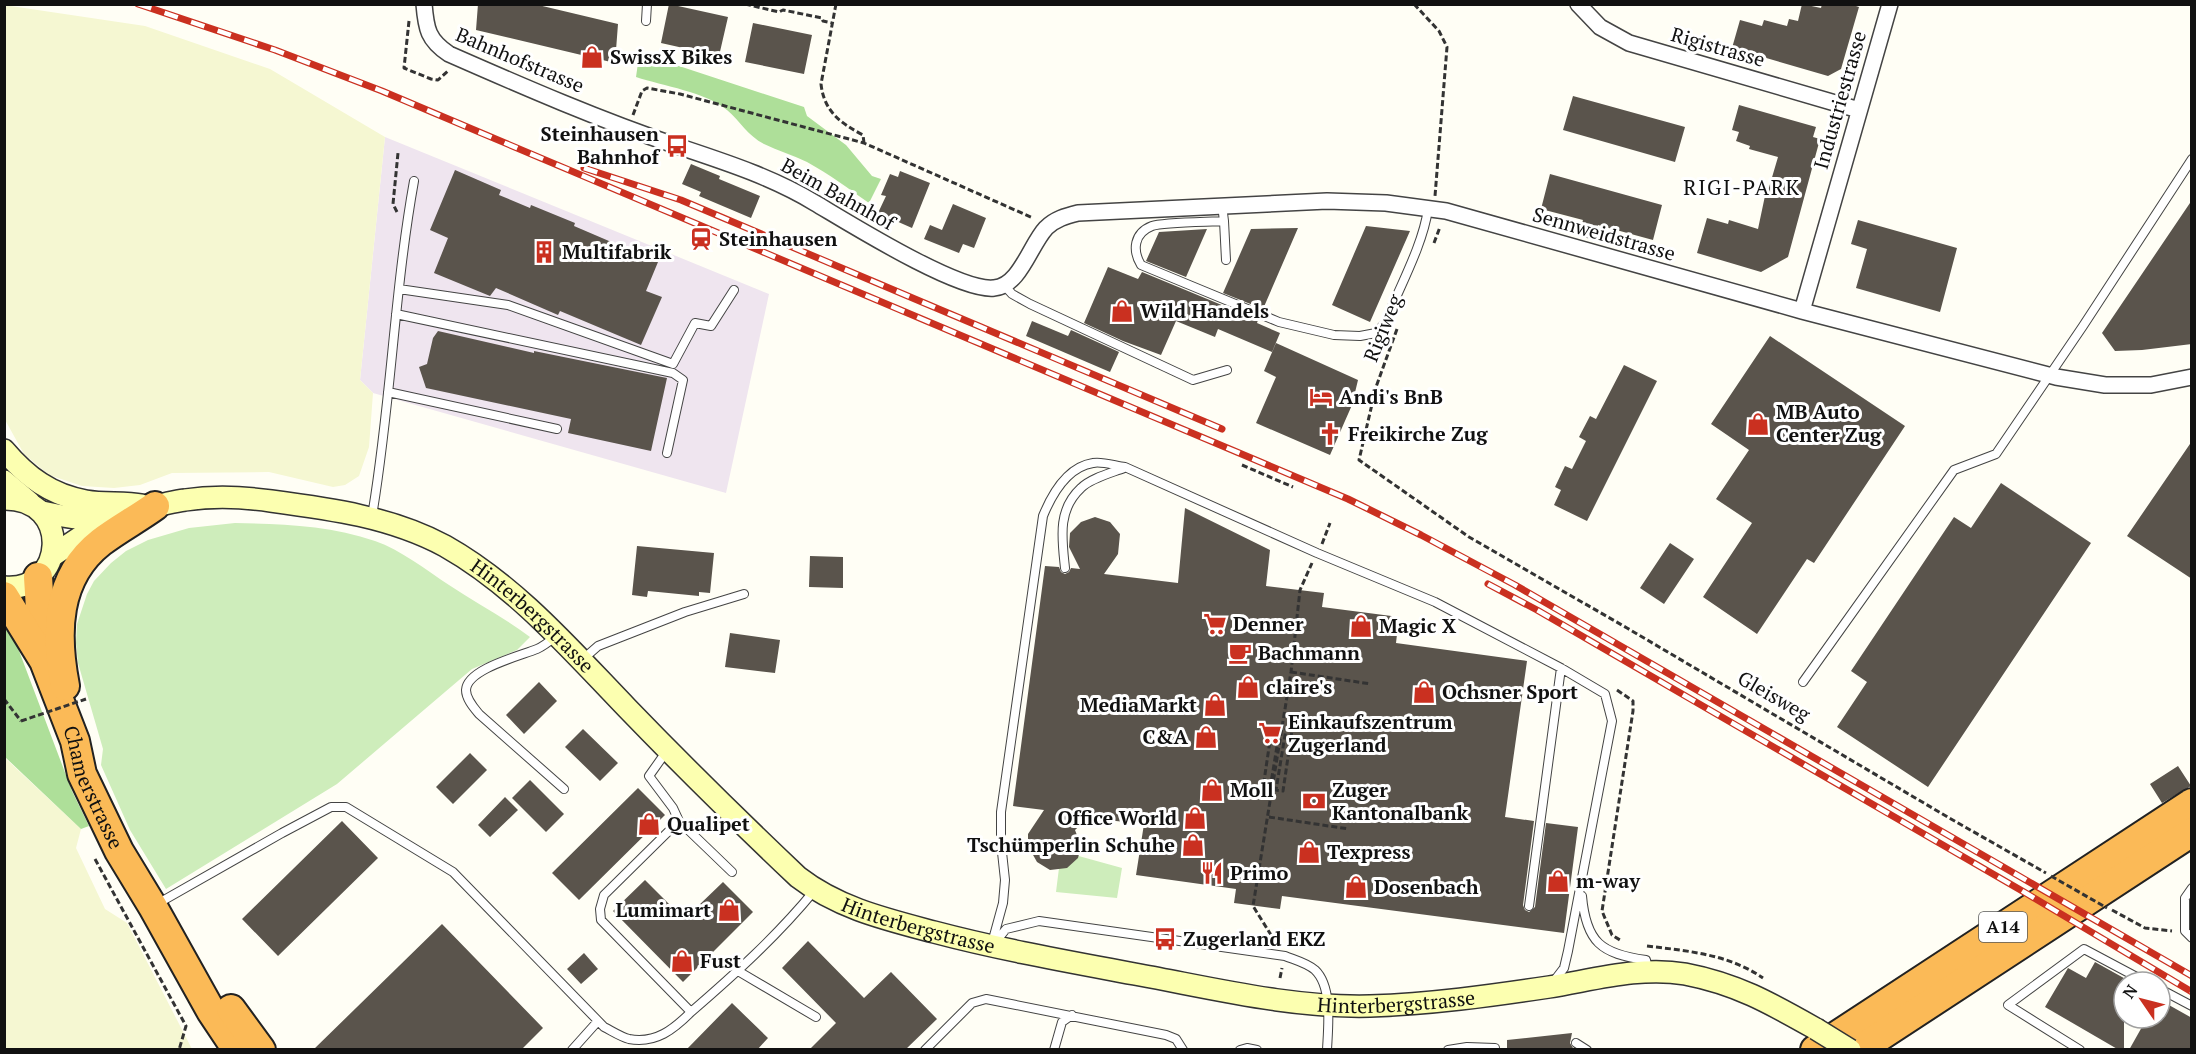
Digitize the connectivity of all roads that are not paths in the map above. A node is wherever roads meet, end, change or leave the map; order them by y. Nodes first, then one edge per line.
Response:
1 (424, 4) edge
2 (647, 4) edge
3 (1578, 4) edge
4 (1890, 4) edge
5 (646, 21) dead end
6 (1858, 110) junction
7 (628, 128) joint
8 (2192, 159) edge
9 (414, 181) dead end
10 (1222, 205) junction
11 (1436, 210) junction
12 (1224, 221) junction
13 (1226, 260) dead end
14 (1004, 285) junction
15 (399, 289) junction
16 (734, 290) dead end
17 (1802, 311) junction
18 (396, 314) junction
19 (1227, 370) dead end
20 (2049, 375) junction
21 (2192, 377) edge
22 (388, 392) junction
23 (557, 429) dead end
24 (4, 450) edge
25 (667, 453) dead end
26 (1125, 467) junction
27 (4, 481) edge
28 (4, 499) edge
29 (155, 506) junction
30 (36, 508) junction
31 (372, 517) junction
32 (109, 518) junction
33 (45, 566) junction
34 (1065, 568) dead end
35 (1044, 576) dead end
36 (4, 586) edge
37 (1032, 590) junction
38 (744, 594) dead end
39 (4, 596) edge
40 (556, 636) junction
41 (44, 661) junction
42 (581, 661) junction
43 (1561, 668) junction
44 (1803, 682) dead end
45 (75, 741) junction
46 (667, 750) junction
47 (564, 789) dead end
48 (2192, 803) edge
49 (679, 821) junction
50 (2192, 832) edge
51 (732, 872) dead end
52 (2192, 888) edge
53 (815, 890) junction
54 (1581, 890) junction
55 (1529, 906) dead end
56 (153, 907) junction
57 (2192, 938) edge
58 (991, 948) junction
59 (738, 970) junction
60 (2123, 970) edge
61 (1648, 972) junction
62 (1549, 987) junction
63 (2172, 995) edge
64 (1329, 1005) junction
65 (2192, 1006) edge
66 (691, 1012) junction
67 (1071, 1015) junction
68 (816, 1017) dead end
69 (598, 1021) junction
70 (1815, 1039) edge
71 (1576, 1043) dead end
72 (1495, 1048) edge
73 (237, 1050) edge
74 (261, 1050) edge
75 (572, 1050) edge
76 (925, 1050) edge
77 (1054, 1050) edge
78 (1183, 1050) edge
79 (1240, 1050) edge
80 (1257, 1050) edge
81 (1328, 1050) edge
82 (1448, 1050) edge
83 (1587, 1050) edge
84 (1850, 1050) edge
85 (1859, 1050) edge
86 (2080, 1050) edge

1 - 7 street, Bahnhofstrasse
2 - 5 lane
3 - 6 street, Rigistrasse
4 - 6 street, Industriestrasse
6 - 17 street, Industriestrasse
7 - 14 street, Beim Bahnhof
8 - 20 lane
9 - 15 lane
10 - 11 street, Sennweidstrasse
10 - 12 lane
10 - 14 street, Sennweidstrasse
11 - 12 lane
11 - 17 street, Sennweidstrasse
12 - 13 lane
14 - 19 lane
15 - 16 lane
15 - 18 lane
17 - 20 street, Sennweidstrasse
18 - 22 lane
18 - 25 lane
20 - 21 street, Sennweidstrasse
20 - 44 lane
22 - 23 lane
22 - 31 lane
24 - 29 street
26 - 34 lane
26 - 37 lane
26 - 43 lane
27 - 30 street
28 - 30 street, Hinterbergstrasse
29 - 31 street, Hinterbergstrasse
29 - 32 street, Hinterbergstrasse
29 - 45 highway
30 - 32 street, Hinterbergstrasse
30 - 33 street
31 - 40 street, Hinterbergstrasse
32 - 33 street, Hinterbergstrasse
33 - 36 street, Hinterbergstrasse
33 - 41 highway, Chamerstrasse
35 - 37 lane
37 - 58 lane
38 - 42 lane
39 - 41 highway, Chamerstrasse
40 - 42 street, Hinterbergstrasse
40 - 47 lane
41 - 45 highway, Chamerstrasse
42 - 46 street, Hinterbergstrasse
43 - 54 lane
43 - 55 lane
45 - 56 highway, Chamerstrasse
46 - 49 lane
46 - 53 street, Hinterbergstrasse
48 - 70 highway, A14
49 - 51 lane
49 - 66 lane
50 - 85 highway, A14
52 - 57 lane
53 - 58 street, Hinterbergstrasse
53 - 59 lane
54 - 61 lane
54 - 62 lane
56 - 69 lane
56 - 73 highway, Chamerstrasse
56 - 74 highway, Chamerstrasse
58 - 64 street, Hinterbergstrasse
58 - 64 lane
59 - 66 lane
59 - 68 lane
60 - 86 lane
61 - 62 street, Hinterbergstrasse
61 - 70 street, Hinterbergstrasse
62 - 64 street, Hinterbergstrasse
63 - 65 lane
64 - 81 lane
66 - 69 lane
67 - 76 lane
67 - 77 lane
67 - 78 lane
69 - 75 lane
70 - 84 street, Hinterbergstrasse, bridge
71 - 83 lane
72 - 82 lane
79 - 80 lane

